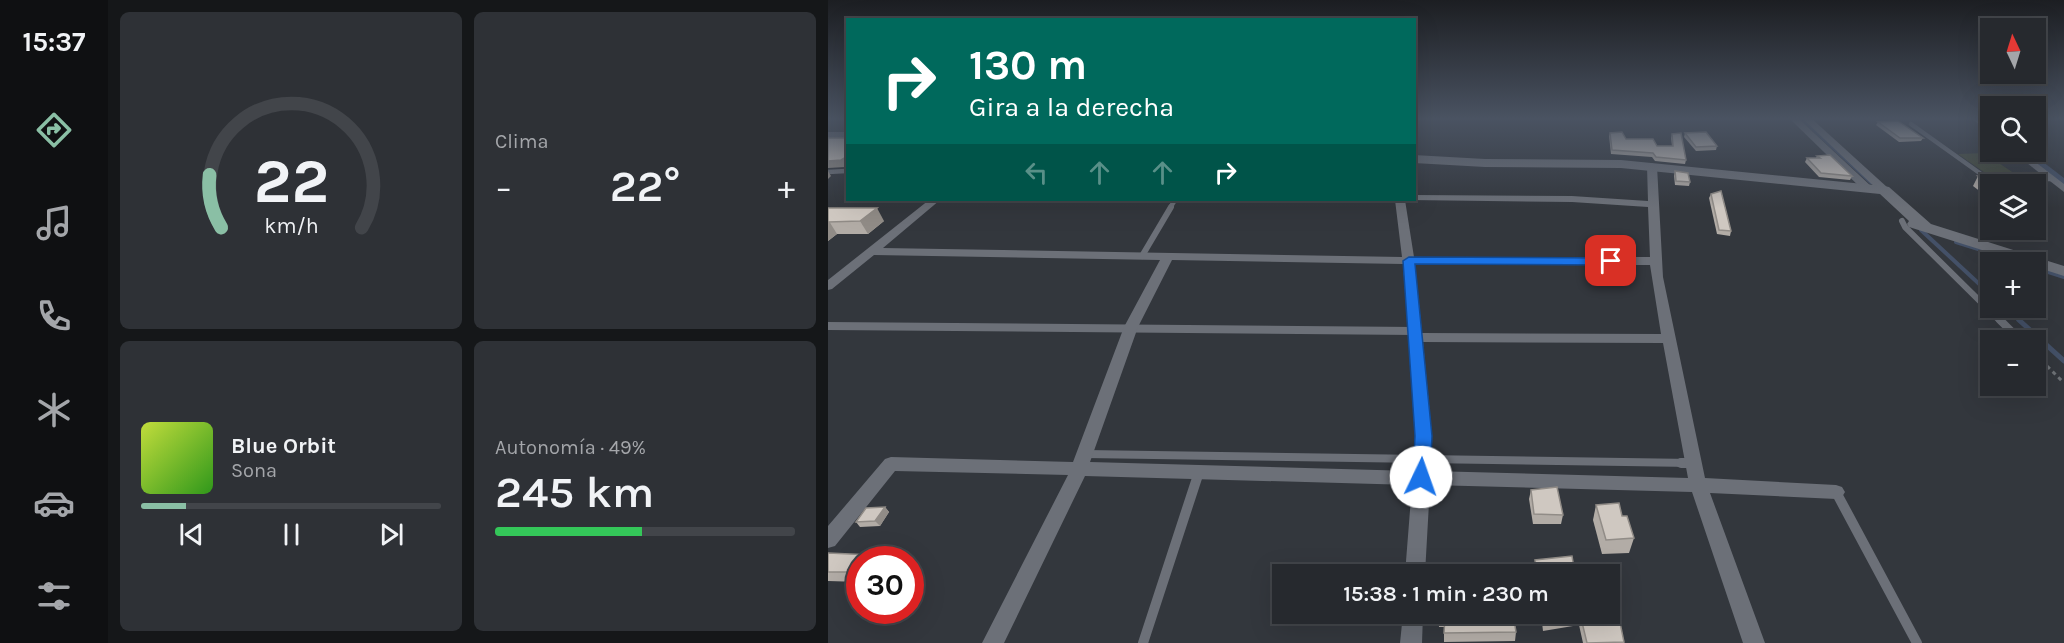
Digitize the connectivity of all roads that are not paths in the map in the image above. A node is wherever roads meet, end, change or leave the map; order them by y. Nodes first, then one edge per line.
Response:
1 (1824, 148) edge
2 (1839, 148) edge
3 (1944, 148) edge
4 (1416, 159) edge
5 (2030, 162) edge
6 (1652, 166) junction
7 (846, 171) dead end
8 (828, 172) edge
9 (1980, 174) edge
10 (2046, 179) edge
11 (2052, 179) junction
12 (1868, 189) junction
13 (2064, 189) edge
14 (1884, 190) junction
15 (1416, 198) edge
16 (934, 201) edge
17 (1174, 201) edge
18 (1401, 201) edge
19 (1653, 204) junction
20 (1902, 221) junction
21 (1926, 228) junction
22 (870, 251) junction
23 (1142, 256) junction
24 (1168, 256) junction
25 (1409, 261) junction
26 (1656, 261) junction
27 (2064, 271) edge
28 (828, 286) edge
29 (828, 326) edge
30 (1131, 327) junction
31 (2010, 330) edge
32 (1415, 334) junction
33 (1669, 339) junction
34 (1422, 459) junction
35 (1082, 462) junction
36 (1694, 463) junction
37 (1199, 472) junction
38 (1421, 477) junction
39 (1698, 484) junction
40 (1836, 492) joint
41 (828, 540) edge
42 (1416, 564) edge
43 (1412, 624) edge
44 (993, 643) edge
45 (1143, 643) edge
46 (1411, 643) edge
47 (1754, 643) edge
48 (1917, 643) edge

1 - 12 street
2 - 14 street
3 - 9 lane
4 - 6 street
5 - 11 street
6 - 12 street
6 - 19 street
7 - 8 lane
10 - 11 lane
11 - 13 street
12 - 14 street
12 - 20 street
14 - 21 street
15 - 19 street
16 - 22 street
17 - 23 lane
18 - 25 street
19 - 26 street
20 - 21 street
20 - 31 lane
21 - 27 street
22 - 23 street
22 - 28 street
23 - 24 street
24 - 25 street
24 - 30 street
25 - 26 street
25 - 32 street
26 - 33 street
29 - 30 lane
30 - 32 lane
30 - 35 street
32 - 33 street
32 - 34 street
33 - 36 street
34 - 35 lane
34 - 36 lane
34 - 38 street
35 - 37 street
35 - 41 street
35 - 44 street
36 - 39 street
37 - 38 street
37 - 45 lane
38 - 39 street
38 - 42 street
39 - 40 street
39 - 47 street
40 - 48 lane
43 - 46 street

